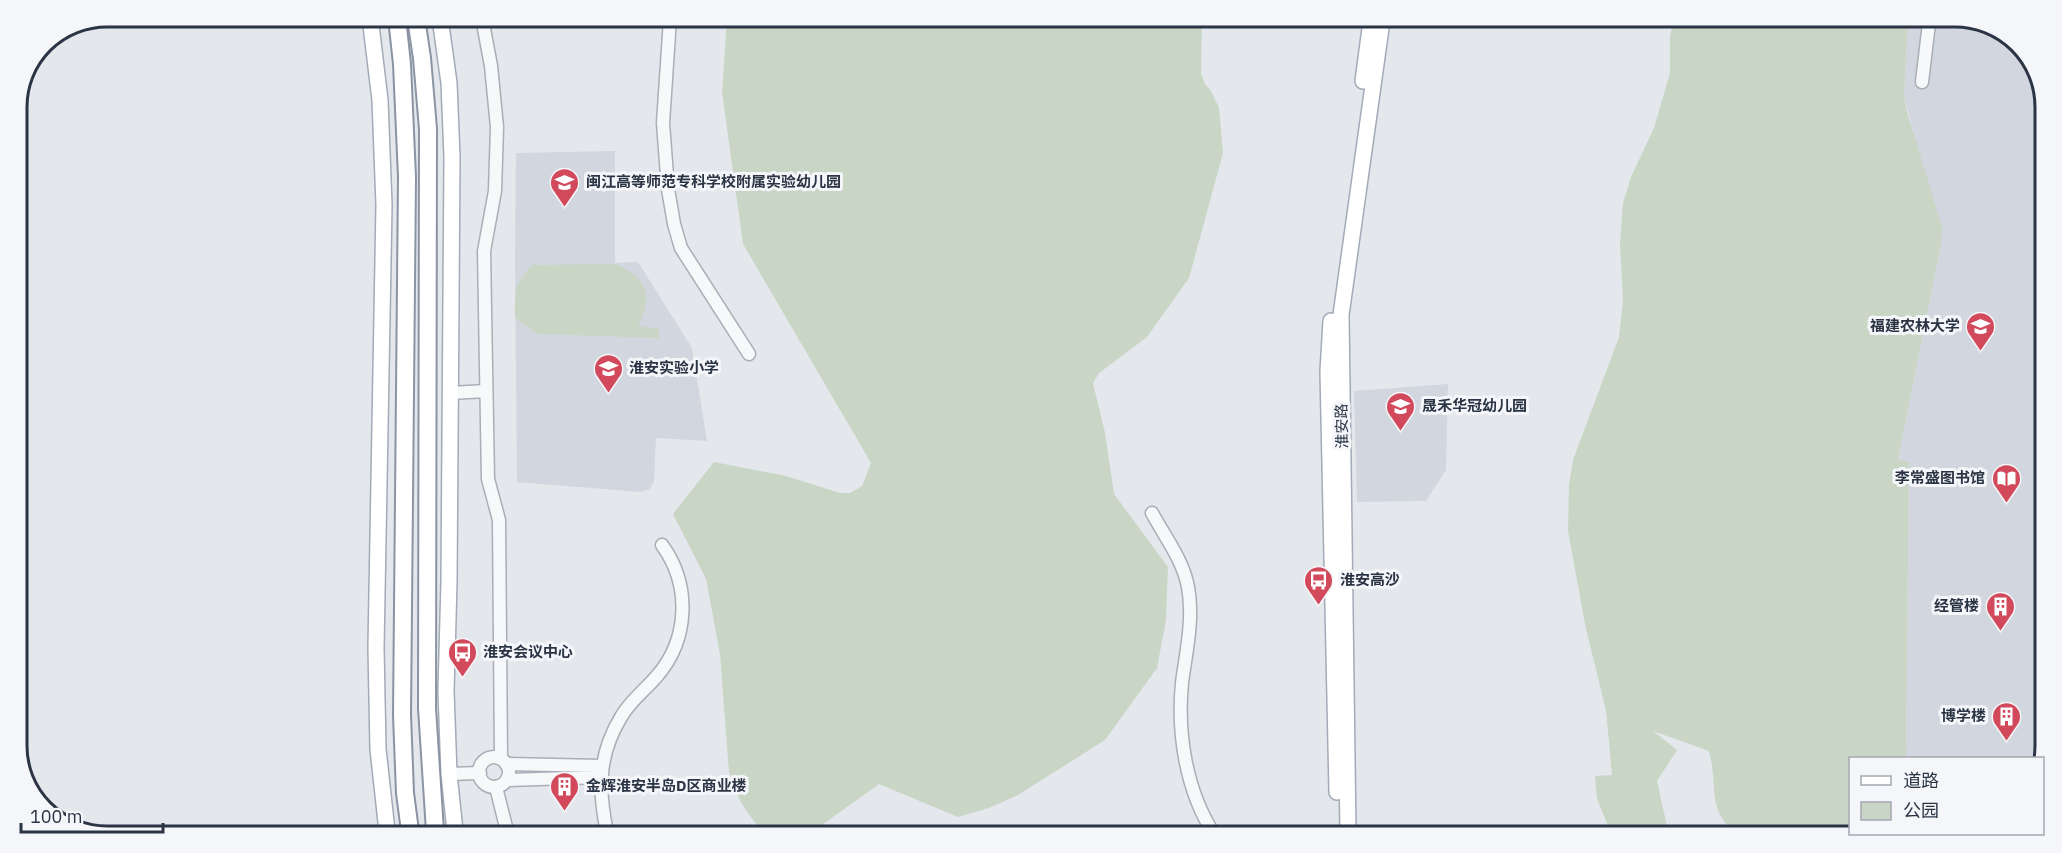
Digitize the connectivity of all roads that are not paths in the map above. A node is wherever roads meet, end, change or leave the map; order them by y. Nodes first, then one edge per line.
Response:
1 (371, 27) edge
2 (398, 27) edge
3 (417, 27) edge
4 (441, 27) edge
5 (484, 27) edge
6 (669, 27) edge
7 (1370, 27) edge
8 (1381, 27) edge
9 (1929, 27) edge
10 (1922, 82) dead end
11 (749, 354) dead end
12 (486, 391) junction
13 (451, 393) junction
14 (1152, 513) dead end
15 (662, 545) dead end
16 (504, 761) junction
17 (601, 772) junction
18 (480, 773) junction
19 (444, 774) junction
20 (399, 776) tunnel mouth
21 (381, 777) junction
22 (507, 780) junction
23 (496, 787) junction
24 (386, 826) edge
25 (409, 826) edge
26 (435, 826) edge
27 (454, 826) edge
28 (506, 826) edge
29 (606, 826) edge
30 (1209, 826) edge
31 (1337, 826) edge
32 (1348, 826) edge

1 - 21 main road
2 - 25 highway
3 - 26 highway
4 - 13 main road
5 - 12 street
6 - 11 street
7 - 31 main road, 淮安路
8 - 32 main road, 淮安路
9 - 10 street
12 - 13 street
12 - 16 street
13 - 19 main road
14 - 30 street
15 - 17 street
16 - 17 street
16 - 18 street
16 - 22 street
17 - 22 street
17 - 29 street
18 - 19 street
18 - 23 street
19 - 27 main road
20 - 21 main road
21 - 24 main road
22 - 23 street
23 - 28 street

